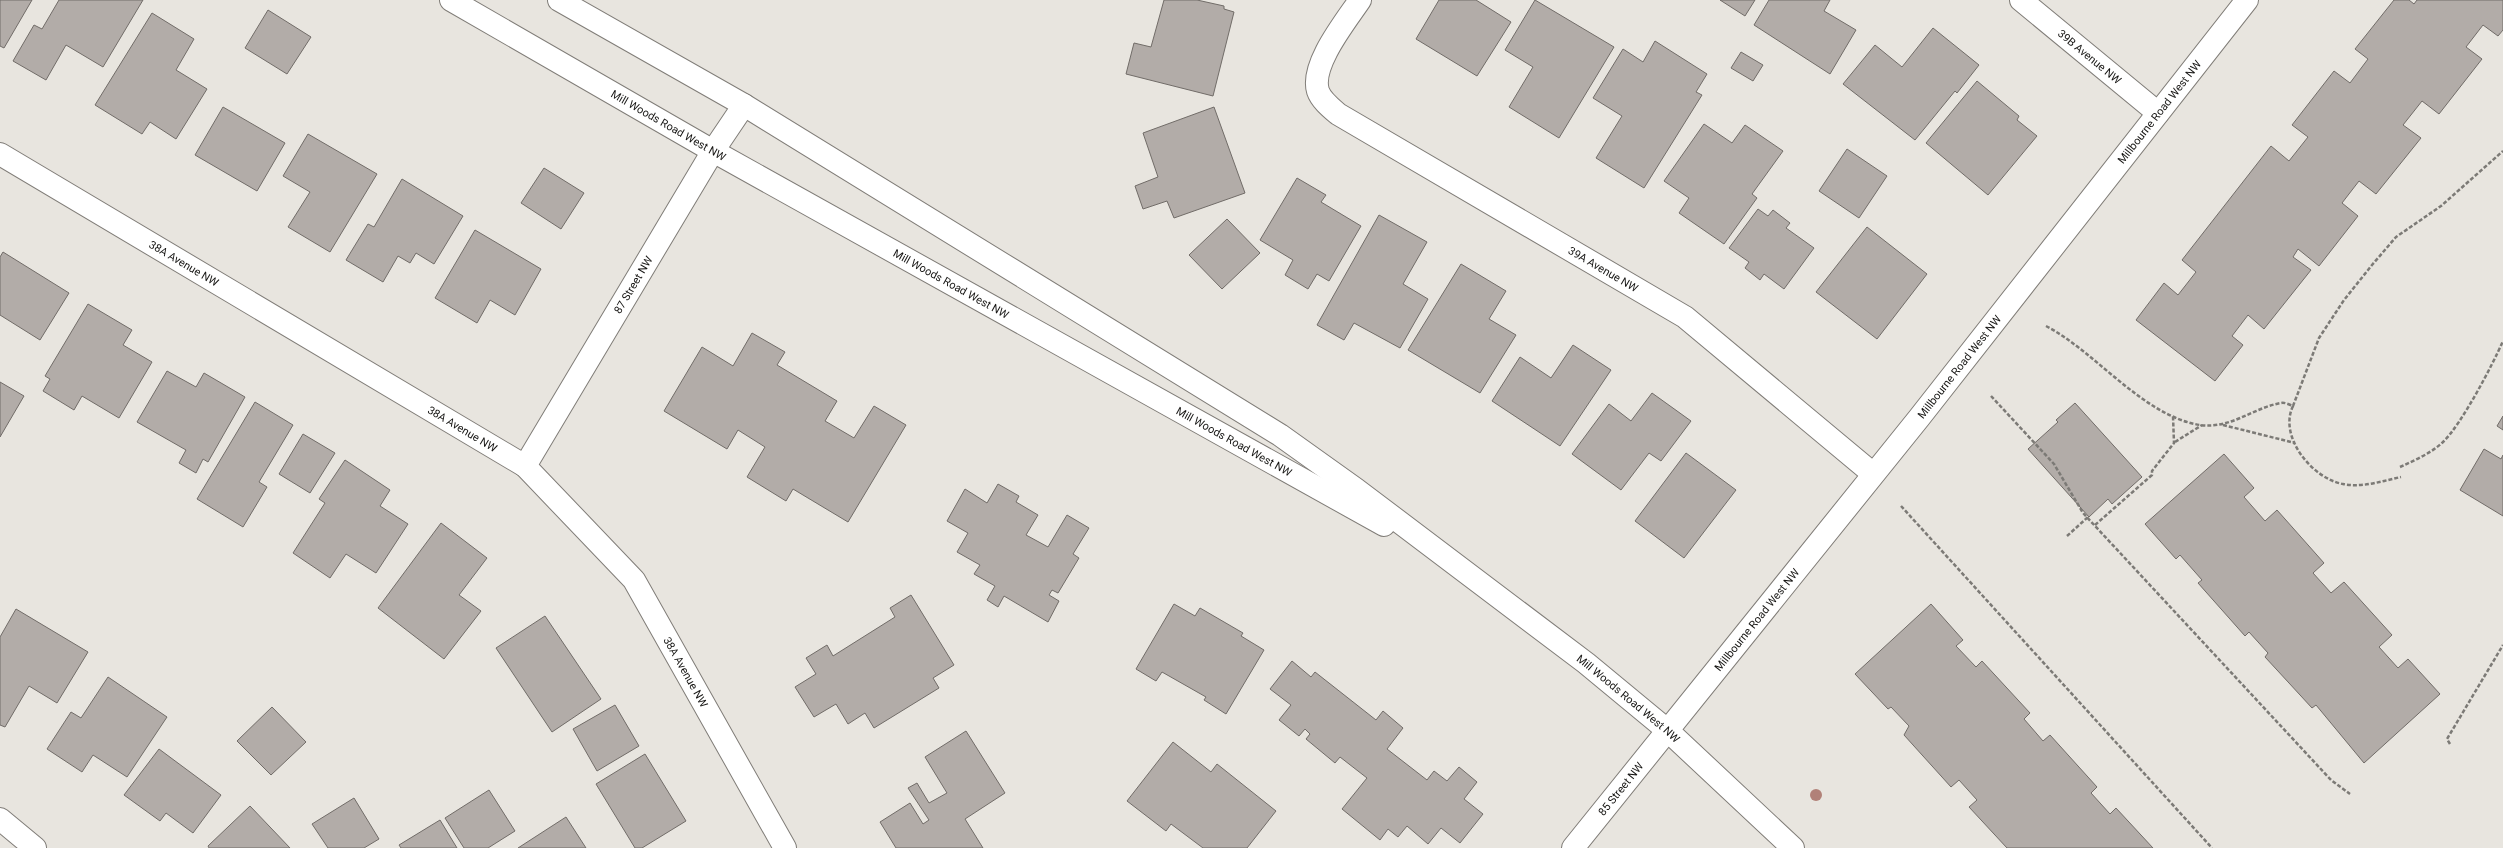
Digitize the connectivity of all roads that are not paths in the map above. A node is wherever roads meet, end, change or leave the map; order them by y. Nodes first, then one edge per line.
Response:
1 (451, 0) edge
2 (559, 0) edge
3 (1360, 0) edge
4 (2021, 0) edge
5 (2247, 0) edge
6 (744, 105) junction
7 (2158, 113) junction
8 (713, 151) junction
9 (0, 154) edge
10 (525, 466) junction
11 (1872, 473) junction
12 (1453, 563) junction
13 (1667, 730) junction
14 (0, 819) edge
15 (35, 848) edge
16 (785, 848) edge
17 (1573, 848) edge
18 (1793, 848) edge

1 - 8 street, Mill Woods Road West NW
2 - 6 street, Mill Woods Road West NW
3 - 11 street, 39A Avenue NW
4 - 7 street, 39B Avenue NW
5 - 7 street, Millbourne Road West NW
6 - 8 street, 87 Street NW
6 - 12 street, Mill Woods Road West NW
7 - 11 street, Millbourne Road West NW
8 - 10 street, 87 Street NW
8 - 12 street, Mill Woods Road West NW
9 - 10 street, 38A Avenue NW
10 - 16 street, 38A Avenue NW
11 - 13 street, Millbourne Road West NW
12 - 13 street, Mill Woods Road West NW
13 - 17 street, 85 Street NW
13 - 18 street, Mill Woods Road West NW
14 - 15 street

